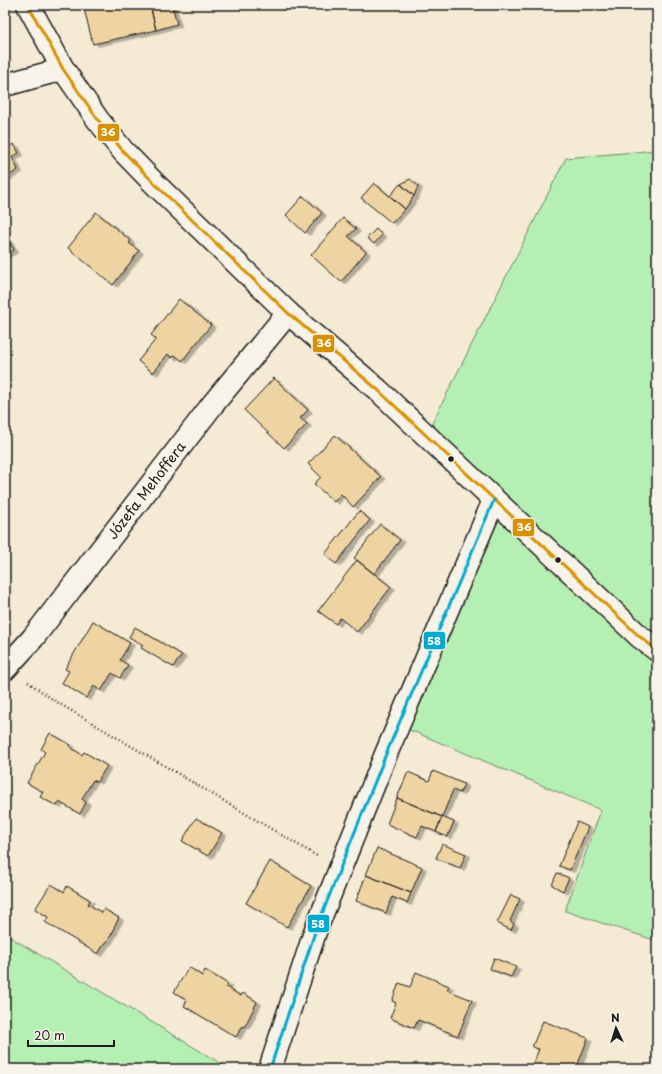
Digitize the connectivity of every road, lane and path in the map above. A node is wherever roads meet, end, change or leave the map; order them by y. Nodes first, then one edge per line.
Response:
1 (28, 5) edge
2 (63, 69) junction
3 (5, 85) edge
4 (288, 313) junction
5 (494, 500) junction
6 (657, 650) edge
7 (6, 668) edge
8 (340, 869) junction
9 (270, 1069) edge

1 - 2 street
2 - 3 street
2 - 4 street
4 - 5 street
4 - 7 street, Józefa Mehoffera
5 - 6 street
5 - 8 street
7 - 8 path
8 - 9 street

